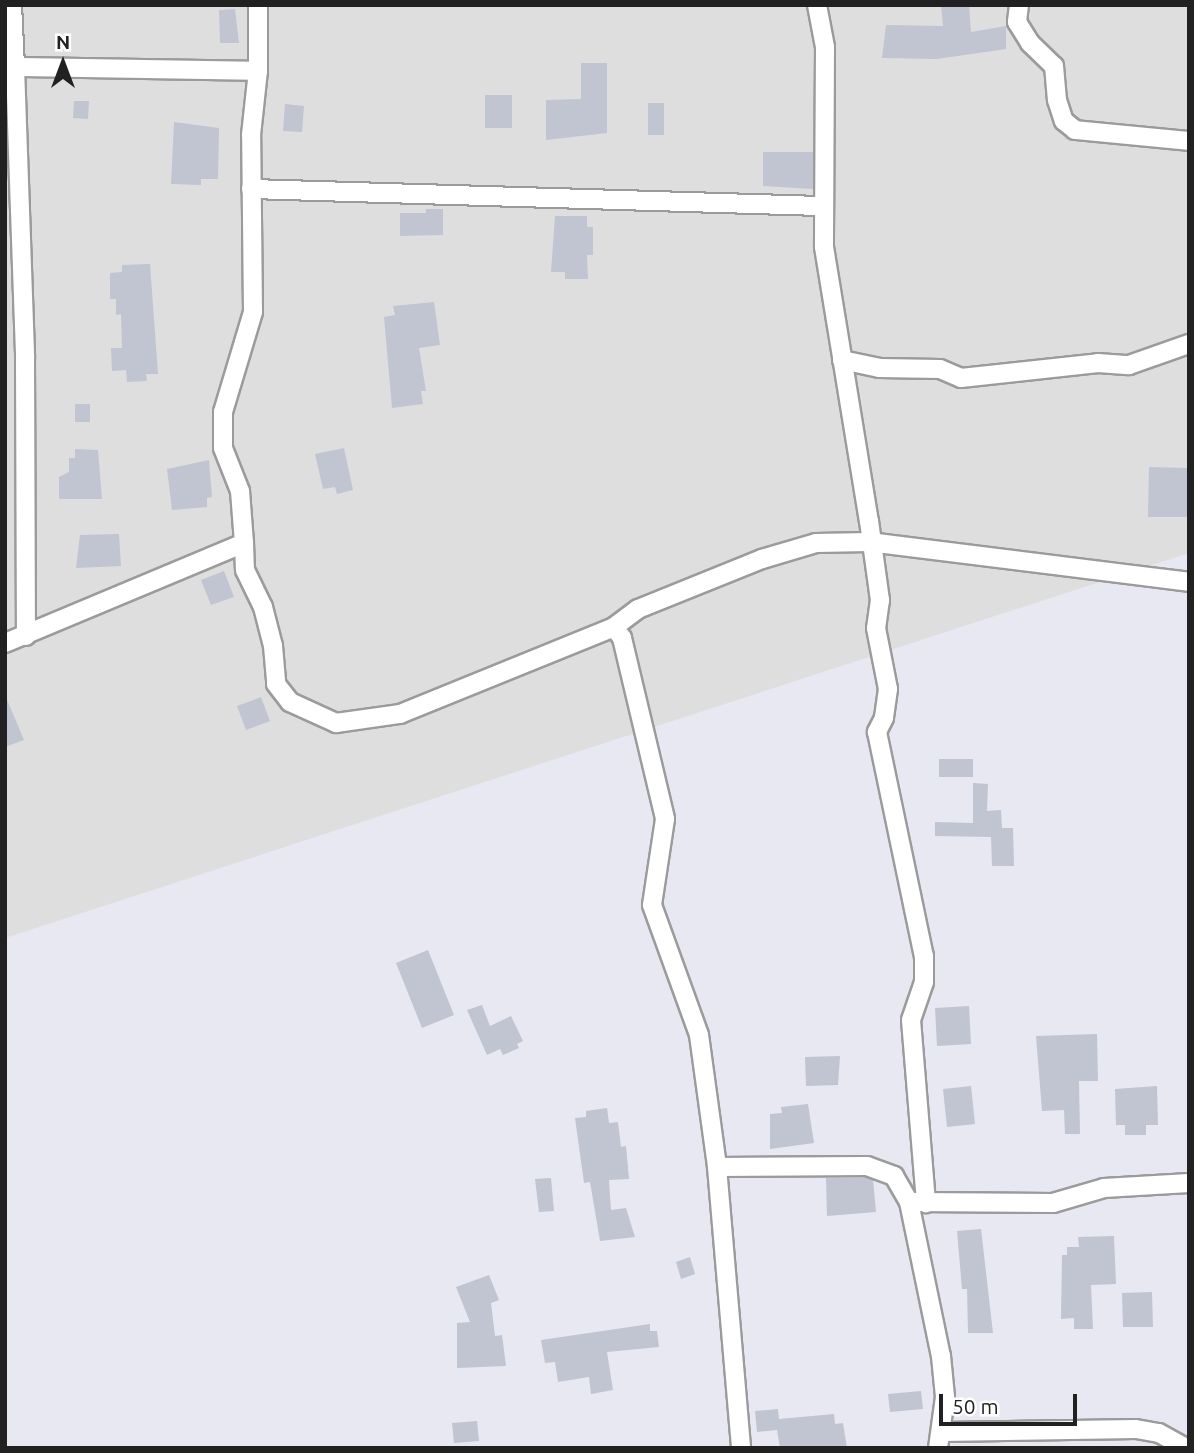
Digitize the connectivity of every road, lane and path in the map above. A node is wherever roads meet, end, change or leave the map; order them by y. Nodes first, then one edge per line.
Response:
1 (12, 5) edge
2 (258, 5) edge
3 (817, 5) edge
4 (1019, 5) edge
5 (15, 67) junction
6 (258, 71) junction
7 (1189, 141) edge
8 (251, 188) junction
9 (822, 206) junction
10 (1189, 344) edge
11 (842, 360) junction
12 (869, 542) junction
13 (244, 543) junction
14 (1189, 582) edge
15 (614, 627) junction
16 (26, 636) junction
17 (5, 643) edge
18 (717, 1167) junction
19 (1189, 1183) edge
20 (918, 1203) junction
21 (940, 1440) edge
22 (741, 1448) edge
23 (1186, 1448) edge

1 - 5 street
2 - 6 street
3 - 9 street
4 - 7 street
5 - 6 street
5 - 16 street
6 - 8 street
8 - 9 street
8 - 13 street
9 - 11 street
10 - 11 street
11 - 12 street
12 - 14 street
12 - 15 street
12 - 20 street
13 - 15 street
13 - 16 street
15 - 18 street
16 - 17 street
18 - 20 street
18 - 22 street
19 - 20 street
20 - 21 street
21 - 23 street

